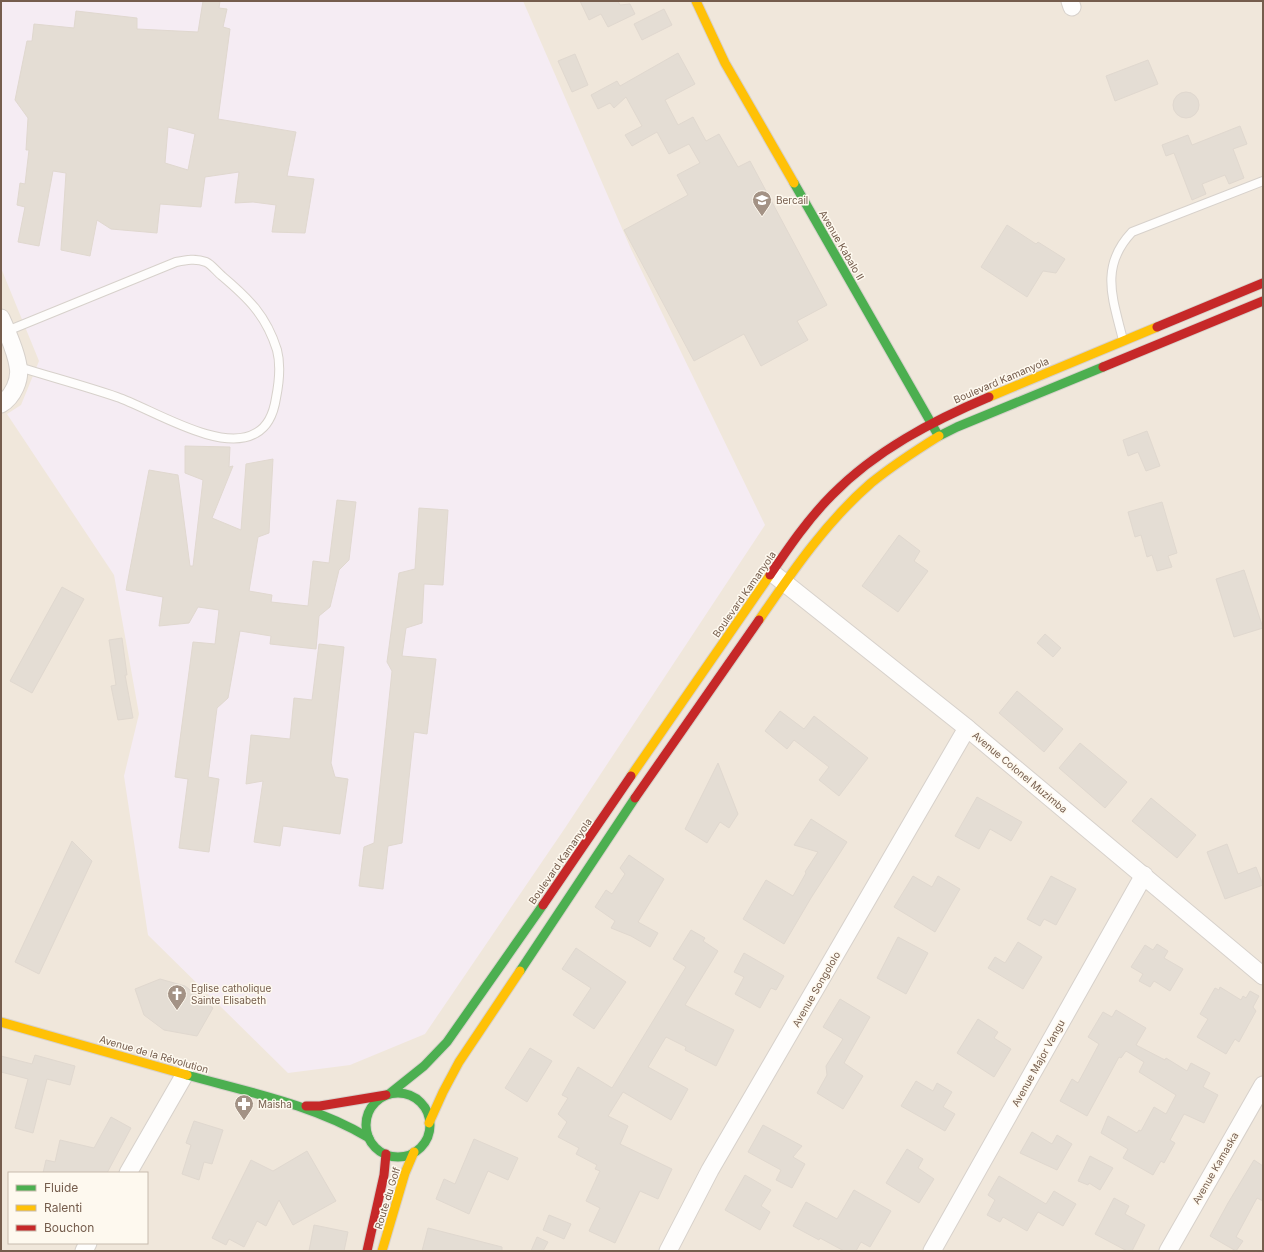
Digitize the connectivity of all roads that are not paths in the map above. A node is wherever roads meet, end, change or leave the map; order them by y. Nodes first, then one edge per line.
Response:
1 (696, 1) edge
2 (1263, 181) edge
3 (1263, 283) edge
4 (1263, 301) edge
5 (4, 324) edge
6 (1123, 341) junction
7 (1127, 357) junction
8 (19, 366) junction
9 (1, 404) edge
10 (932, 423) junction
11 (939, 436) junction
12 (778, 578) junction
13 (967, 728) junction
14 (575, 858) junction
15 (588, 867) junction
16 (1144, 875) junction
17 (1263, 976) edge
18 (1, 1022) edge
19 (185, 1074) junction
20 (1263, 1085) edge
21 (388, 1095) junction
22 (301, 1107) junction
23 (429, 1123) junction
24 (369, 1138) junction
25 (414, 1152) junction
26 (386, 1154) junction
27 (129, 1172) edge
28 (367, 1251) edge
29 (382, 1251) edge
30 (668, 1251) edge
31 (932, 1251) edge
32 (1168, 1251) edge

1 - 10 main road, Avenue Kabalo II
2 - 6 lane
3 - 6 main road, Boulevard Kamanyola
4 - 7 main road, Boulevard Kamanyola
5 - 8 street
5 - 8 lane
6 - 7 lane
6 - 10 main road, Boulevard Kamanyola
7 - 11 main road, Boulevard Kamanyola
8 - 9 street
10 - 11 main road, Avenue Kabalo II
10 - 12 main road, Boulevard Kamanyola
11 - 12 main road, Boulevard Kamanyola
12 - 13 street, Avenue Colonel Muzimba
12 - 14 main road, Boulevard Kamanyola
12 - 15 main road, Boulevard Kamanyola
13 - 16 street, Avenue Colonel Muzimba
13 - 30 street, Avenue Songololo
14 - 15 main road
14 - 21 main road, Boulevard Kamanyola
15 - 23 main road, Boulevard Kamanyola
16 - 17 street, Avenue Colonel Muzimba
16 - 31 street, Avenue Major Vangu
18 - 19 main road, Avenue de la Révolution
19 - 22 main road, Avenue de la Révolution
19 - 27 street
20 - 32 street, Avenue Kamaska
21 - 22 main road
21 - 23 main road
21 - 24 main road
22 - 24 main road
23 - 25 main road
24 - 26 main road
25 - 26 main road
25 - 29 main road, Route du Golf
26 - 28 main road

